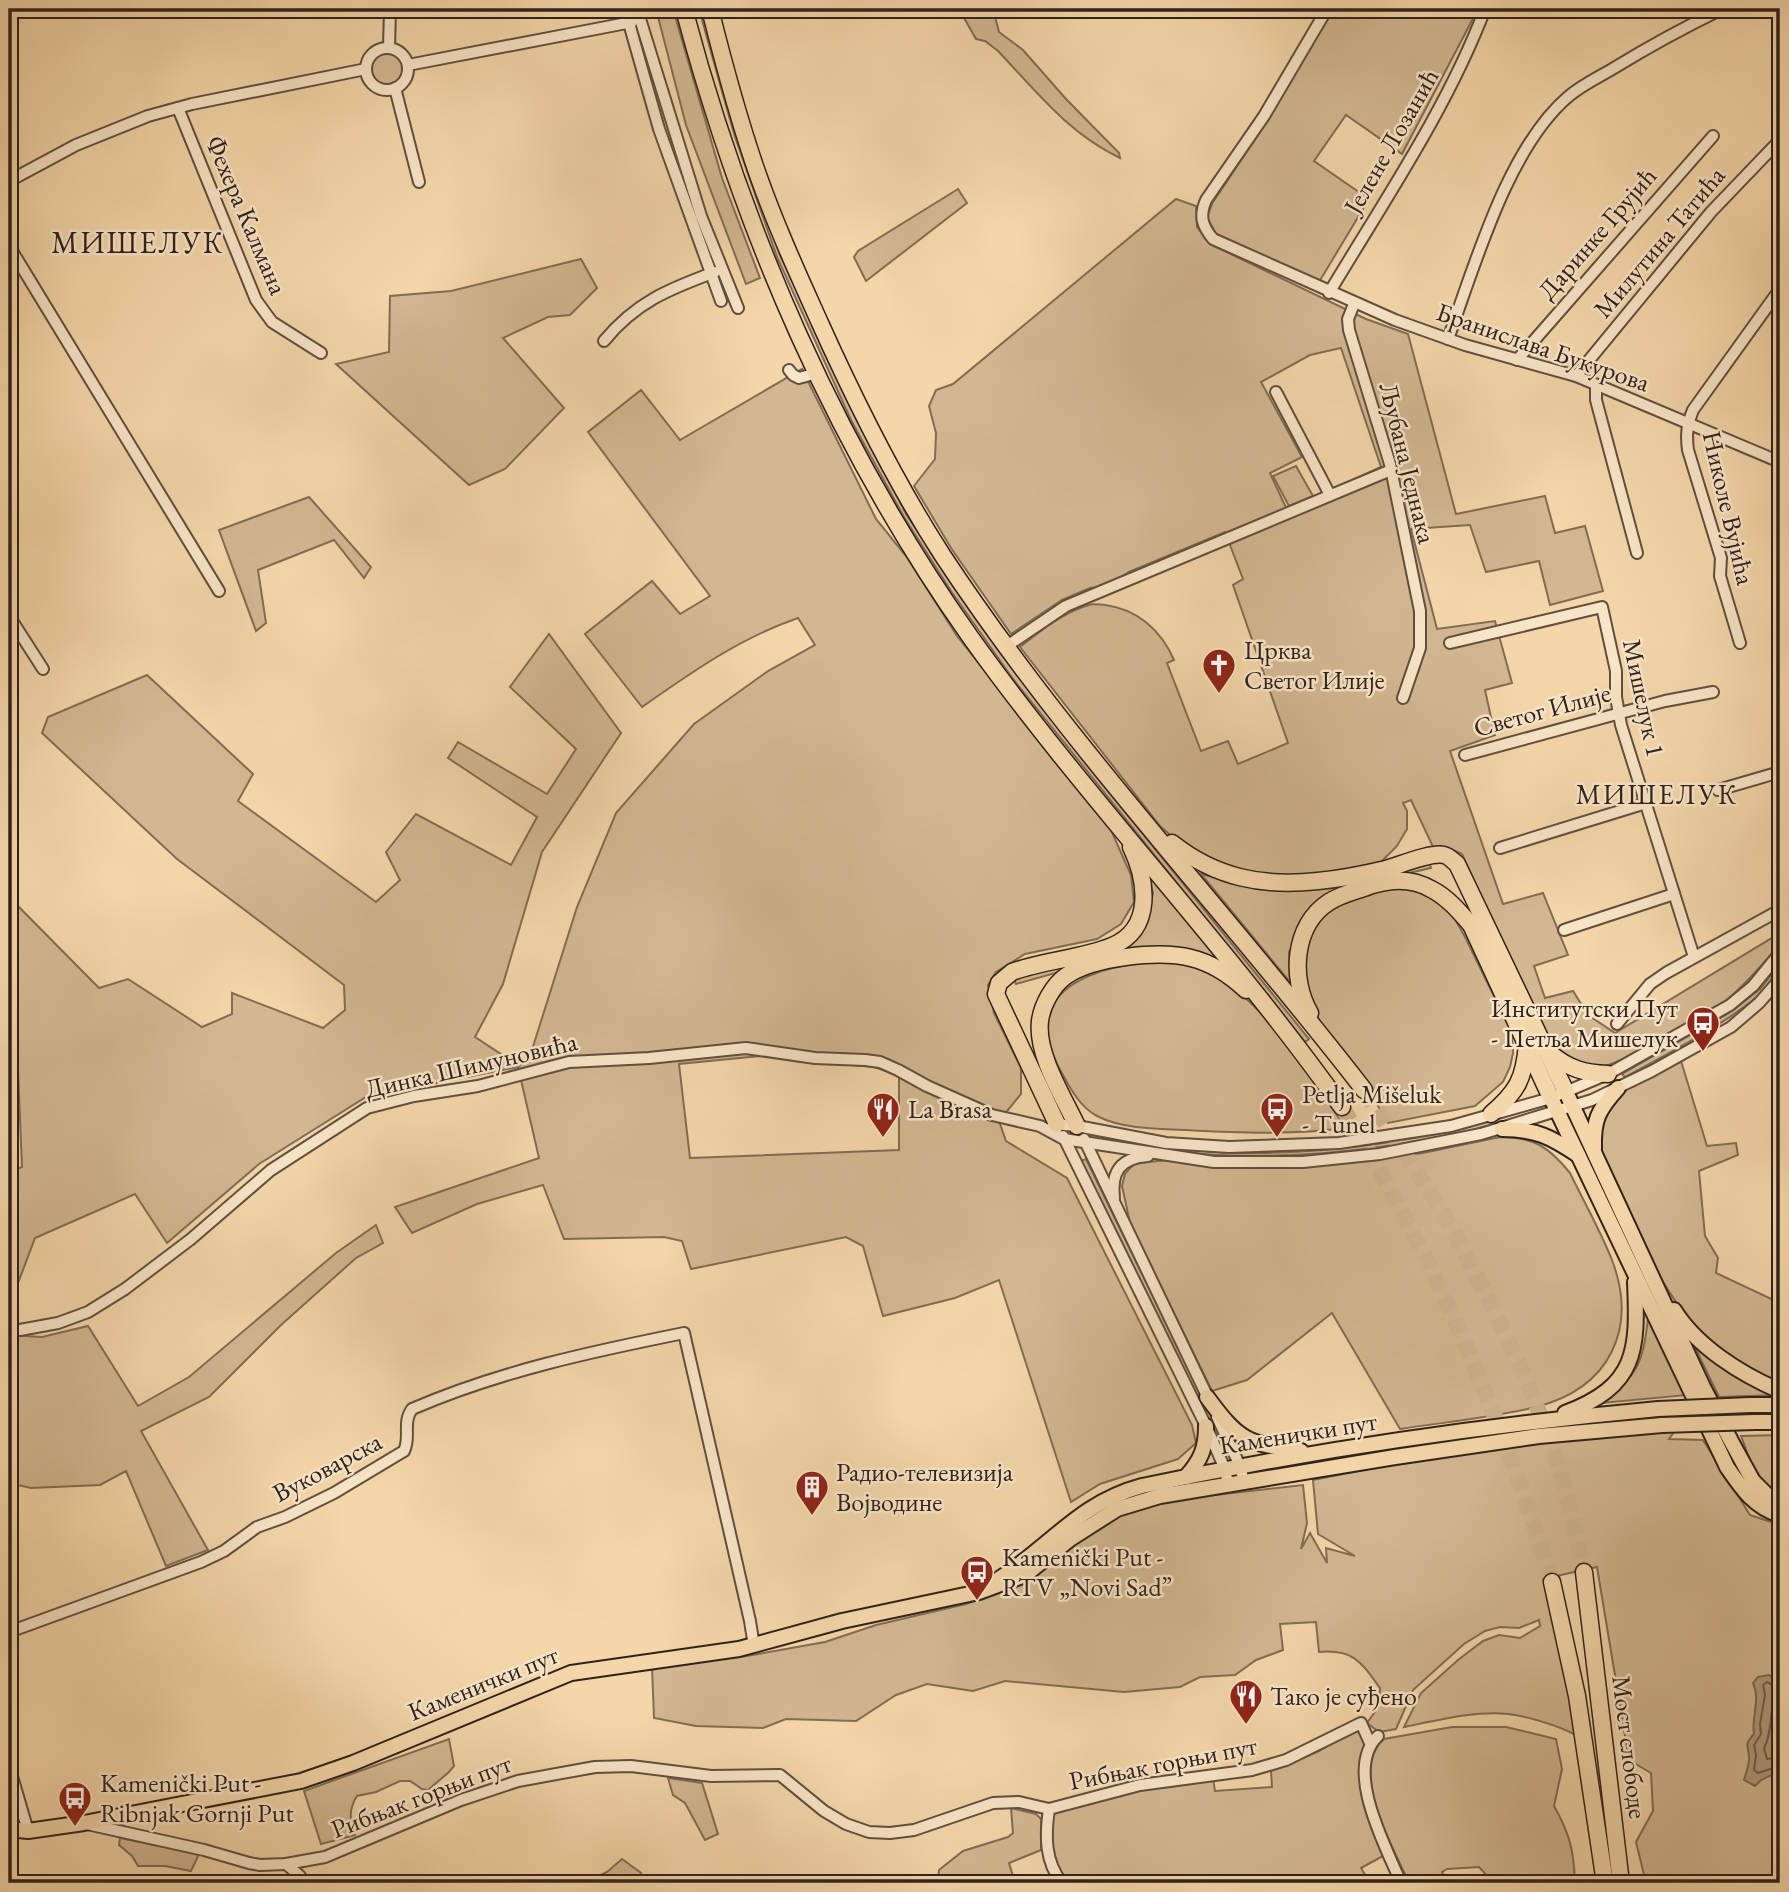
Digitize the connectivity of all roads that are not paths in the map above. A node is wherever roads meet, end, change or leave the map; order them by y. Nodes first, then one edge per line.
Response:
1 (390, 9) edge
2 (625, 9) edge
3 (684, 9) edge
4 (710, 9) edge
5 (1327, 9) edge
6 (1485, 9) edge
7 (1722, 9) edge
8 (638, 14) edge
9 (628, 23) junction
10 (389, 48) junction
11 (408, 65) junction
12 (366, 69) junction
13 (395, 89) junction
14 (178, 108) junction
15 (1713, 136) dead end
16 (1780, 140) edge
17 (9, 181) edge
18 (419, 182) dead end
19 (9, 246) edge
20 (721, 270) junction
21 (709, 274) junction
22 (1780, 289) edge
23 (1329, 293) junction
24 (721, 301) dead end
25 (1354, 304) junction
26 (737, 308) dead end
27 (1448, 339) junction
28 (604, 341) dead end
29 (321, 353) dead end
30 (1517, 360) junction
31 (789, 370) dead end
32 (817, 373) junction
33 (1576, 376) junction
34 (1596, 384) junction
35 (1276, 392) dead end
36 (1688, 422) junction
37 (1780, 460) edge
38 (1391, 470) junction
39 (1330, 495) junction
40 (1637, 553) dead end
41 (219, 591) dead end
42 (9, 616) edge
43 (1002, 640) junction
44 (1450, 643) dead end
45 (1740, 643) dead end
46 (43, 669) dead end
47 (1713, 692) dead end
48 (1403, 698) dead end
49 (1618, 713) junction
50 (1465, 755) dead end
51 (1780, 772) edge
52 (1718, 790) dead end
53 (1646, 803) junction
54 (1107, 810) junction
55 (1139, 816) junction
56 (1500, 848) dead end
57 (1674, 894) junction
58 (1780, 910) edge
59 (1564, 930) dead end
60 (1780, 953) edge
61 (1694, 957) junction
62 (1780, 979) edge
63 (1273, 1015) junction
64 (1617, 1024) dead end
65 (1325, 1039) junction
66 (1535, 1045) junction
67 (1613, 1081) junction
68 (1364, 1090) tunnel mouth
69 (1562, 1102) junction
70 (1342, 1107) tunnel mouth
71 (1492, 1114) junction
72 (1040, 1126) junction
73 (1077, 1126) junction
74 (1502, 1129) junction
75 (1060, 1131) junction
76 (1086, 1143) junction
77 (1594, 1154) junction
78 (1164, 1155) junction
79 (1579, 1155) junction
80 (1116, 1208) junction
81 (1640, 1269) junction
82 (9, 1329) edge
83 (1780, 1391) edge
84 (1207, 1397) junction
85 (1780, 1405) edge
86 (1542, 1422) junction
87 (1780, 1422) edge
88 (1206, 1426) junction
89 (1313, 1453) junction
90 (1240, 1466) junction
91 (1186, 1476) junction
92 (1226, 1477) junction
93 (1244, 1482) junction
94 (1780, 1501) edge
95 (1780, 1515) edge
96 (1584, 1572) tunnel mouth
97 (1552, 1582) tunnel mouth
98 (979, 1592) junction
99 (9, 1632) edge
100 (754, 1646) junction
101 (9, 1766) edge
102 (1049, 1809) junction
103 (84, 1823) junction
104 (9, 1829) edge
105 (28, 1831) junction
106 (286, 1864) junction
107 (303, 1883) edge
108 (1062, 1883) edge
109 (1401, 1883) edge
110 (1605, 1883) edge
111 (1621, 1883) edge

1 - 10 street
2 - 9 street
3 - 32 highway
4 - 43 highway
5 - 23 street, Бранислава Букурова
6 - 23 street, Јелене Лозанић
7 - 27 street
8 - 9 street
8 - 20 street
9 - 11 street
9 - 21 street
10 - 11 street
10 - 12 street
11 - 13 street
12 - 13 street
12 - 14 street
13 - 18 street
14 - 17 street
14 - 29 street, Фехера Калмана
15 - 30 street, Даринке Грујић
16 - 33 street, Милутина Татића
19 - 41 street
20 - 21 street
20 - 26 street
21 - 24 street
21 - 28 street
22 - 36 street
23 - 25 street, Бранислава Букурова
25 - 27 street, Бранислава Букурова
25 - 38 street, Љубана Једнака
27 - 30 street, Бранислава Букурова
30 - 33 street, Бранислава Букурова
31 - 32 street
32 - 54 highway
33 - 34 street, Бранислава Букурова
34 - 36 street, Бранислава Букурова
34 - 40 street
35 - 39 street
36 - 37 street, Бранислава Букурова
36 - 45 street, Николе Вујића
38 - 39 street
38 - 48 street, Љубана Једнака
39 - 43 street
42 - 46 street
43 - 55 highway
44 - 49 street, Мишелук 1
47 - 49 street, Светог Илије
49 - 50 street, Светог Илије
49 - 53 street, Мишелук 1
51 - 52 street
53 - 56 street
53 - 57 street, Мишелук 1
54 - 63 highway
54 - 75 highway
55 - 65 highway
55 - 66 highway
57 - 59 street
57 - 61 street, Мишелук 1
58 - 61 street
60 - 67 street
61 - 64 street
62 - 67 street
63 - 70 highway
63 - 73 highway
65 - 66 highway
65 - 68 highway
66 - 67 highway
66 - 69 highway
66 - 71 highway
67 - 69 street
67 - 69 street
67 - 77 main road
69 - 71 street
69 - 74 street
69 - 77 main road
69 - 79 main road
71 - 73 street
72 - 75 street, Динка Шимуновића
72 - 75 street, Динка Шимуновића
72 - 82 street, Динка Шимуновића
73 - 75 street
73 - 76 street
74 - 78 street
74 - 79 main road
75 - 76 street
75 - 88 street
76 - 78 street
76 - 80 street
77 - 81 main road
78 - 80 street
79 - 81 main road
80 - 84 street
81 - 83 main road
81 - 86 main road
81 - 94 main road
81 - 95 main road
84 - 89 main road
84 - 90 street
85 - 86 main road, Каменички пут, bridge
86 - 89 main road, Каменички пут
87 - 93 main road, Каменички пут, bridge
88 - 91 main road
88 - 92 street
89 - 90 main road, Каменички пут
90 - 92 main road, Каменички пут
90 - 93 street
91 - 92 main road, Каменички пут
91 - 98 main road, Каменички пут
92 - 93 main road, Каменички пут
92 - 98 main road, Каменички пут
96 - 111 highway, Мост слободе
97 - 110 highway, Мост слободе
98 - 100 main road, Каменички пут
99 - 100 street, Вуковарска
100 - 103 main road, Каменички пут
101 - 105 street
102 - 106 street, Рибњак горњи пут
102 - 108 street, Рибњак горњи пут
102 - 109 street, Рибњак горњи пут
103 - 105 main road, Каменички пут
103 - 106 street, Рибњак горњи пут
104 - 105 main road, Каменички пут
106 - 107 street

